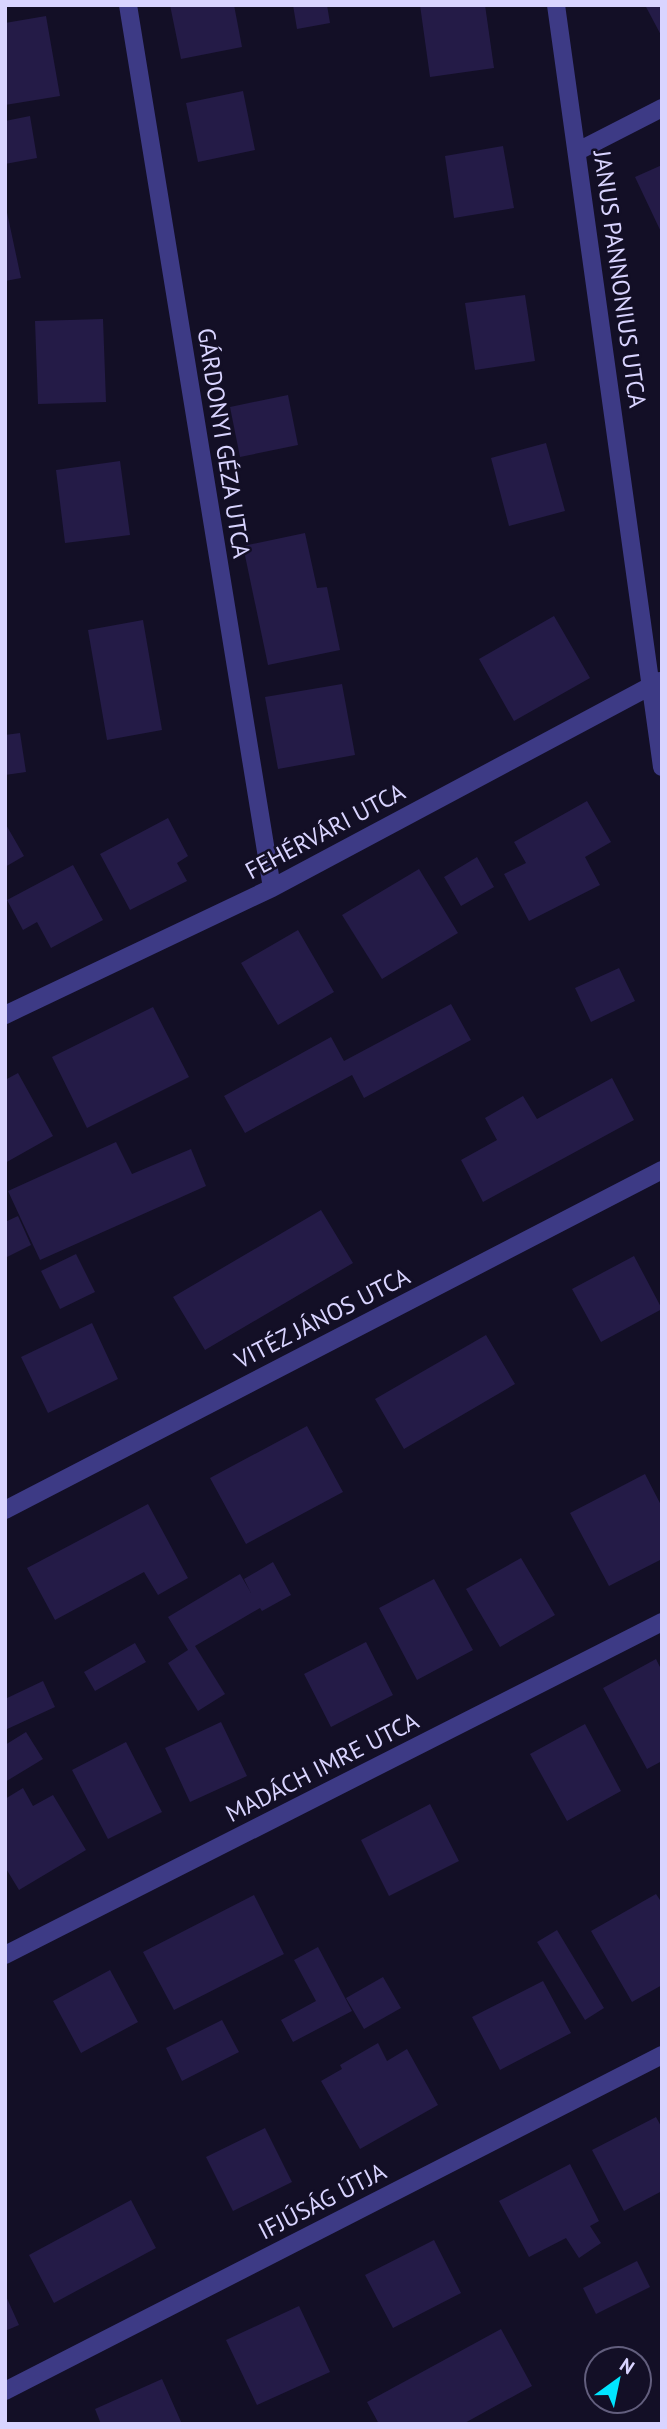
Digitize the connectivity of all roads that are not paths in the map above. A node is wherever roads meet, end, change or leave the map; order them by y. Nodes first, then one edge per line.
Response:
1 (128, 5) edge
2 (556, 5) edge
3 (662, 108) edge
4 (578, 151) junction
5 (656, 682) edge
6 (662, 767) edge
7 (272, 888) junction
8 (5, 1015) edge
9 (662, 1170) edge
10 (5, 1510) edge
11 (662, 1622) edge
12 (5, 1955) edge
13 (662, 2055) edge
14 (5, 2391) edge

1 - 7 street, GÁRDONYI GÉZA UTCA
2 - 4 street, JANUS PANNONIUS UTCA
3 - 4 street
4 - 5 street, JANUS PANNONIUS UTCA
5 - 6 street, JANUS PANNONIUS UTCA
5 - 7 street, FEHÉRVÁRI UTCA
7 - 8 street, FEHÉRVÁRI UTCA
9 - 10 street, VITÉZ JÁNOS UTCA
11 - 12 street, MADÁCH IMRE UTCA
13 - 14 street, IFJÚSÁG ÚTJA

